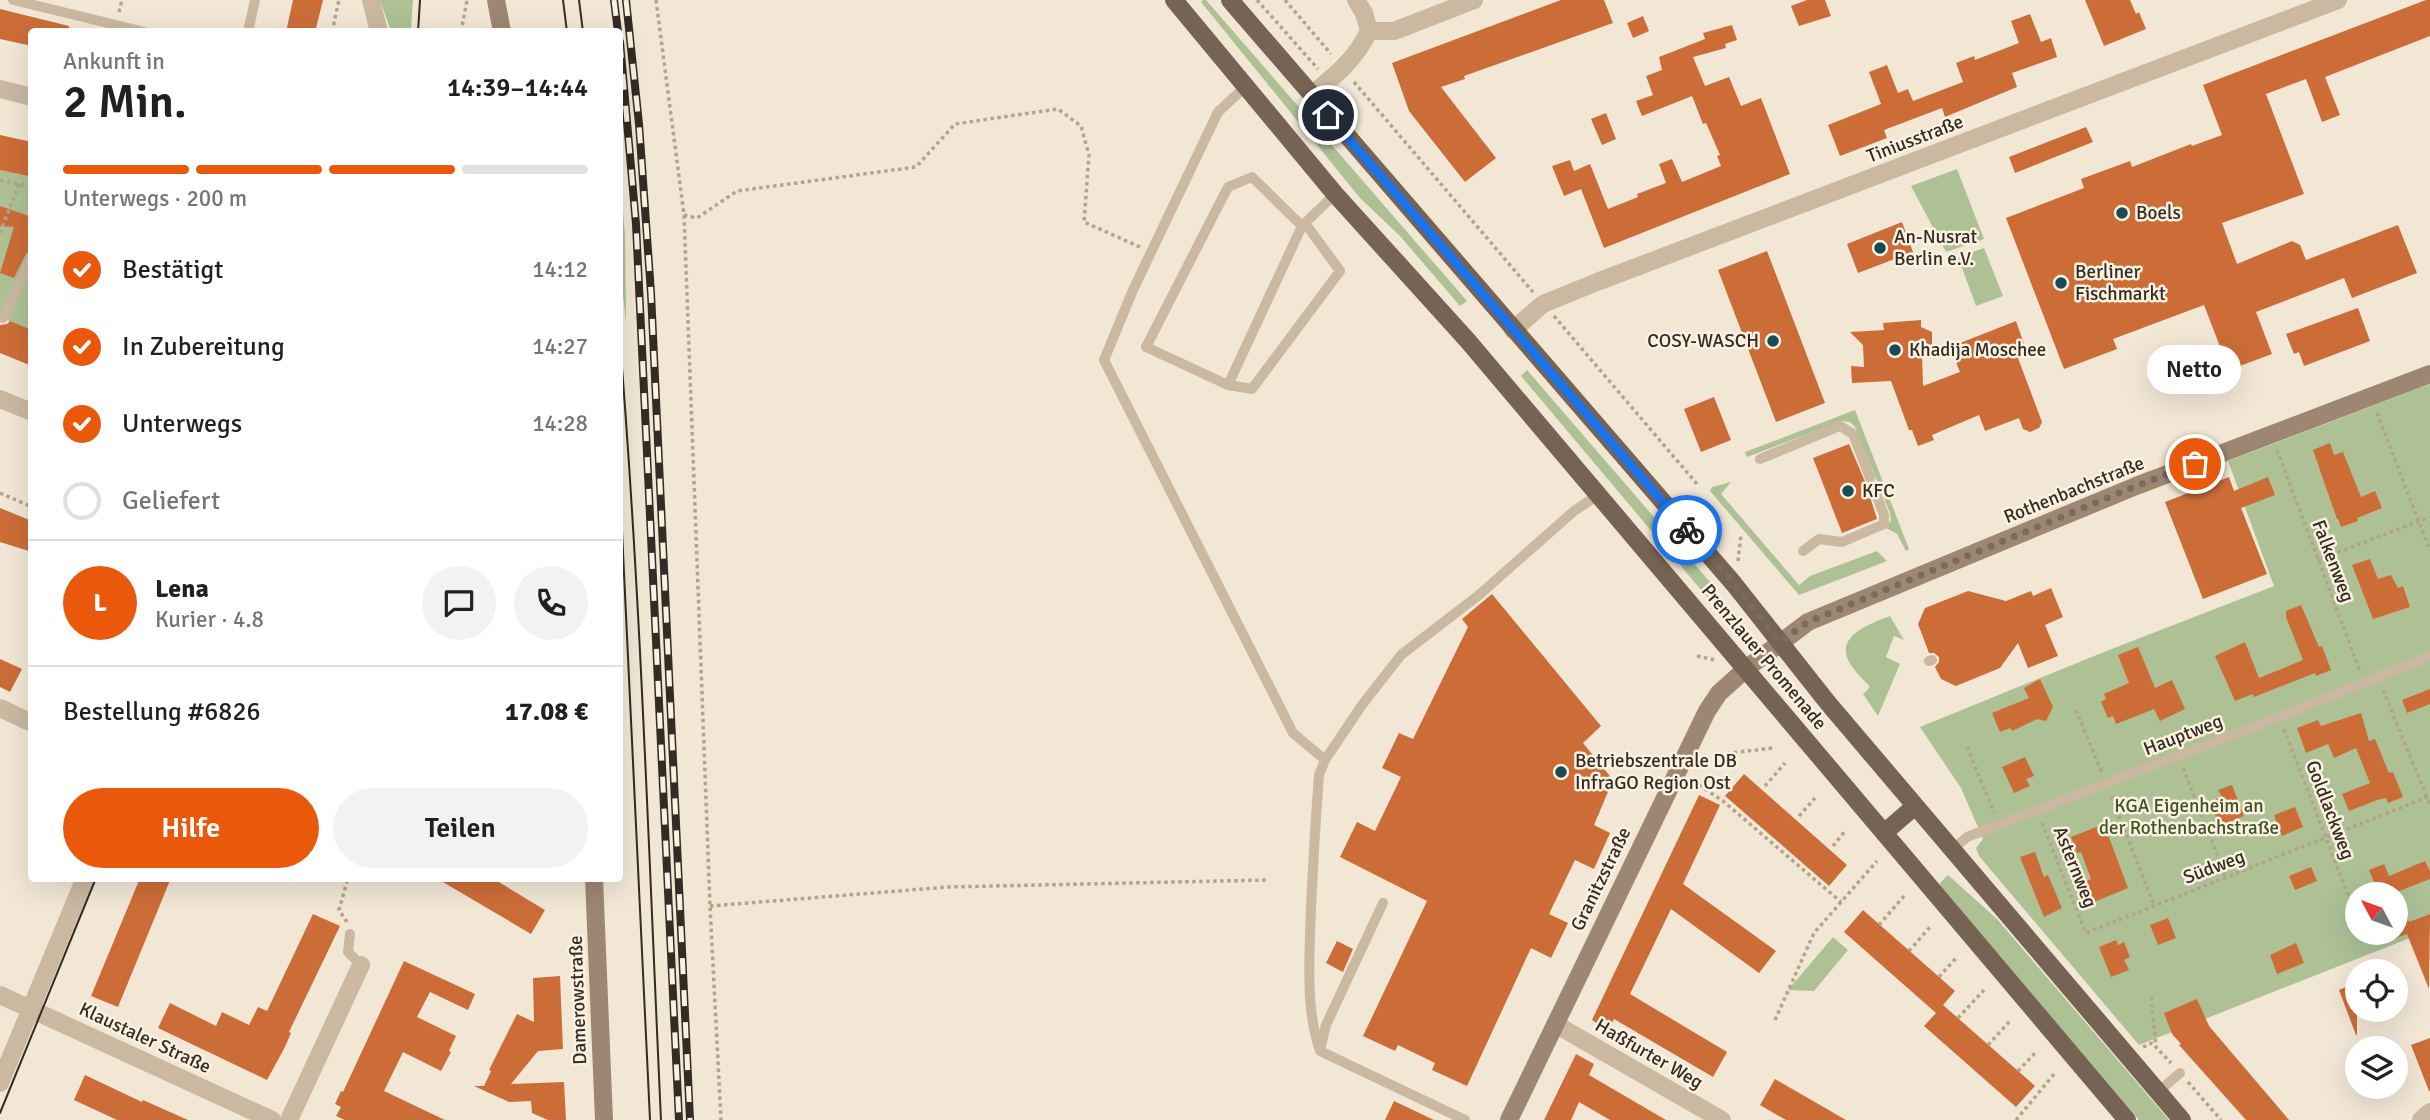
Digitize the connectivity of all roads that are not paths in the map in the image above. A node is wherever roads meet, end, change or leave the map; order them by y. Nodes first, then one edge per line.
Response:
1 (13, 0) edge
2 (256, 0) edge
3 (371, 0) edge
4 (496, 0) edge
5 (1174, 0) edge
6 (1230, 0) edge
7 (1356, 0) edge
8 (1474, 0) edge
9 (2338, 0) edge
10 (128, 28) edge
11 (249, 28) edge
12 (378, 28) edge
13 (501, 28) edge
14 (1370, 31) junction
15 (1246, 86) junction
16 (0, 89) edge
17 (1311, 95) junction
18 (28, 96) edge
19 (1335, 194) junction
20 (1304, 225) junction
21 (28, 266) edge
22 (3, 318) dead end
23 (1513, 330) junction
24 (2430, 374) edge
25 (1228, 385) junction
26 (0, 399) edge
27 (28, 410) edge
28 (1760, 458) dead end
29 (1598, 495) junction
30 (1803, 551) dead end
31 (1780, 642) junction
32 (2430, 656) edge
33 (1747, 668) junction
34 (0, 708) edge
35 (28, 721) edge
36 (1325, 760) junction
37 (1914, 806) junction
38 (1884, 833) junction
39 (1952, 850) junction
40 (83, 882) edge
41 (594, 882) edge
42 (1383, 903) dead end
43 (349, 934) road end
44 (361, 965) joint
45 (0, 995) edge
46 (31, 1009) junction
47 (1555, 1024) junction
48 (1320, 1051) junction
49 (2180, 1073) dead end
50 (0, 1083) edge
51 (2158, 1092) junction
52 (2430, 1112) edge
53 (237, 1113) edge
54 (272, 1120) edge
55 (289, 1120) edge
56 (604, 1120) edge
57 (1465, 1120) edge
58 (1509, 1120) edge
59 (1722, 1120) edge
60 (2127, 1120) edge
61 (2182, 1120) edge
62 (2421, 1120) edge

1 - 10 lane
2 - 11 lane
3 - 12 street
4 - 13 main road
5 - 15 main road, Prenzlauer Promenade
6 - 17 main road, Prenzlauer Promenade
7 - 14 street
8 - 14 street
9 - 23 street, Tiniusstraße
14 - 17 street
15 - 19 main road, Prenzlauer Promenade
15 - 36 lane
16 - 18 street
17 - 23 main road, Prenzlauer Promenade
19 - 20 lane
19 - 29 main road, Prenzlauer Promenade
20 - 25 lane
20 - 25 lane
20 - 25 lane
21 - 22 lane
23 - 31 main road, Prenzlauer Promenade
24 - 31 main road, Rothenbachstraße
26 - 27 street
28 - 30 lane
29 - 33 main road, Prenzlauer Promenade
29 - 36 lane
31 - 33 main road, Rothenbachstraße
31 - 37 main road, Prenzlauer Promenade
32 - 39 lane, Hauptweg
33 - 38 main road, Prenzlauer Promenade
33 - 47 main road, Granitzstraße
34 - 35 street
36 - 48 lane
37 - 38 main road
37 - 39 main road, Prenzlauer Promenade
38 - 60 main road, Prenzlauer Promenade
39 - 51 main road, Prenzlauer Promenade
40 - 46 street
41 - 56 main road, Damerowstraße
42 - 48 lane
43 - 44 lane
44 - 55 street
45 - 46 street, Klaustaler Straße
46 - 50 street
46 - 53 street, Klaustaler Straße
47 - 58 main road, Granitzstraße
47 - 59 street, Haßfurter Weg
48 - 57 lane
49 - 51 lane
51 - 61 main road, Prenzlauer Promenade
52 - 62 street
53 - 54 street, Klaustaler Straße

